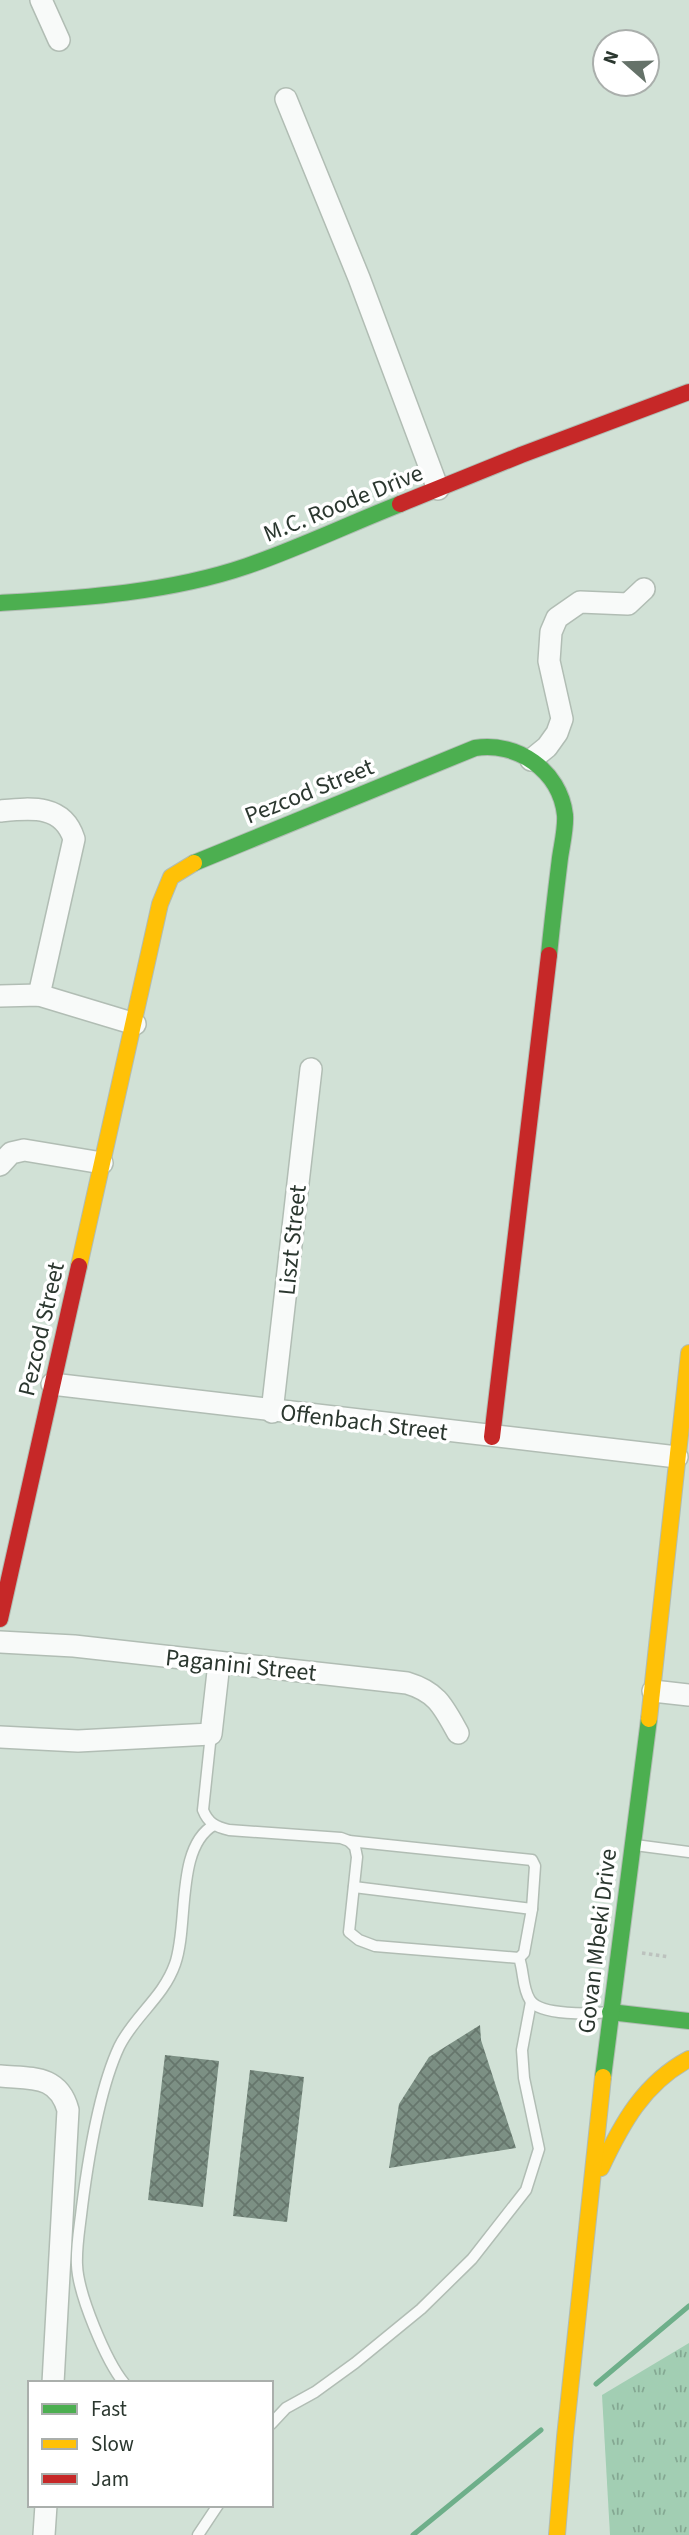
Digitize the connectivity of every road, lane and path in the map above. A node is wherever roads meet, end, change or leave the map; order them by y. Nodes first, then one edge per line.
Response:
1 (41, 0) edge
2 (59, 40) dead end
3 (286, 99) dead end
4 (685, 395) edge
5 (439, 489) junction
6 (644, 589) dead end
7 (0, 603) edge
8 (531, 760) junction
9 (0, 811) edge
10 (39, 995) junction
11 (0, 996) edge
12 (135, 1024) junction
13 (311, 1069) dead end
14 (102, 1163) junction
15 (0, 1165) edge
16 (689, 1353) edge
17 (52, 1384) junction
18 (272, 1412) junction
19 (492, 1437) junction
20 (677, 1457) junction
21 (0, 1619) edge
22 (0, 1642) edge
23 (219, 1663) junction
24 (653, 1691) junction
25 (689, 1695) edge
26 (458, 1732) dead end
27 (211, 1734) junction
28 (0, 1737) edge
29 (214, 1825) junction
30 (349, 1841) junction
31 (633, 1844) junction
32 (689, 1852) edge
33 (354, 1887) junction
34 (532, 1909) junction
35 (619, 1950) junction
36 (669, 1956) dead end
37 (519, 1958) junction
38 (531, 2002) junction
39 (610, 2012) junction
40 (689, 2021) edge
41 (689, 2059) edge
42 (0, 2076) edge
43 (592, 2187) junction
44 (53, 2381) edge
45 (122, 2381) edge
46 (273, 2418) edge
47 (46, 2507) edge
48 (217, 2507) edge
49 (44, 2535) edge
50 (198, 2535) edge
51 (557, 2535) edge

1 - 2 street
3 - 5 street
4 - 5 street, M.C. Roode Drive
5 - 7 street, M.C. Roode Drive
6 - 8 street
8 - 12 street, Pezcod Street
8 - 19 street, Pezcod Street
9 - 10 street
10 - 11 street
10 - 12 street
12 - 14 street, Pezcod Street
13 - 18 street, Liszt Street
14 - 15 street
14 - 17 street, Pezcod Street
16 - 20 street, Govan Mbeki Drive
17 - 18 street, Offenbach Street
17 - 21 street, Pezcod Street
18 - 19 street, Offenbach Street
19 - 20 street, Offenbach Street
20 - 24 street, Govan Mbeki Drive
22 - 23 street, Paganini Street
23 - 26 street, Paganini Street
23 - 27 street
24 - 25 street
24 - 31 street, Govan Mbeki Drive
27 - 28 street
27 - 29 lane
29 - 30 lane
29 - 45 lane
30 - 33 lane
30 - 34 lane
31 - 32 lane
31 - 35 street, Govan Mbeki Drive
33 - 34 lane
33 - 37 lane
34 - 37 lane
35 - 36 path
35 - 39 street, Govan Mbeki Drive
37 - 38 lane
38 - 39 lane
38 - 46 lane
39 - 40 street
39 - 43 street, Govan Mbeki Drive
41 - 43 street
42 - 44 street
43 - 51 street, Govan Mbeki Drive
47 - 49 street
48 - 50 lane

